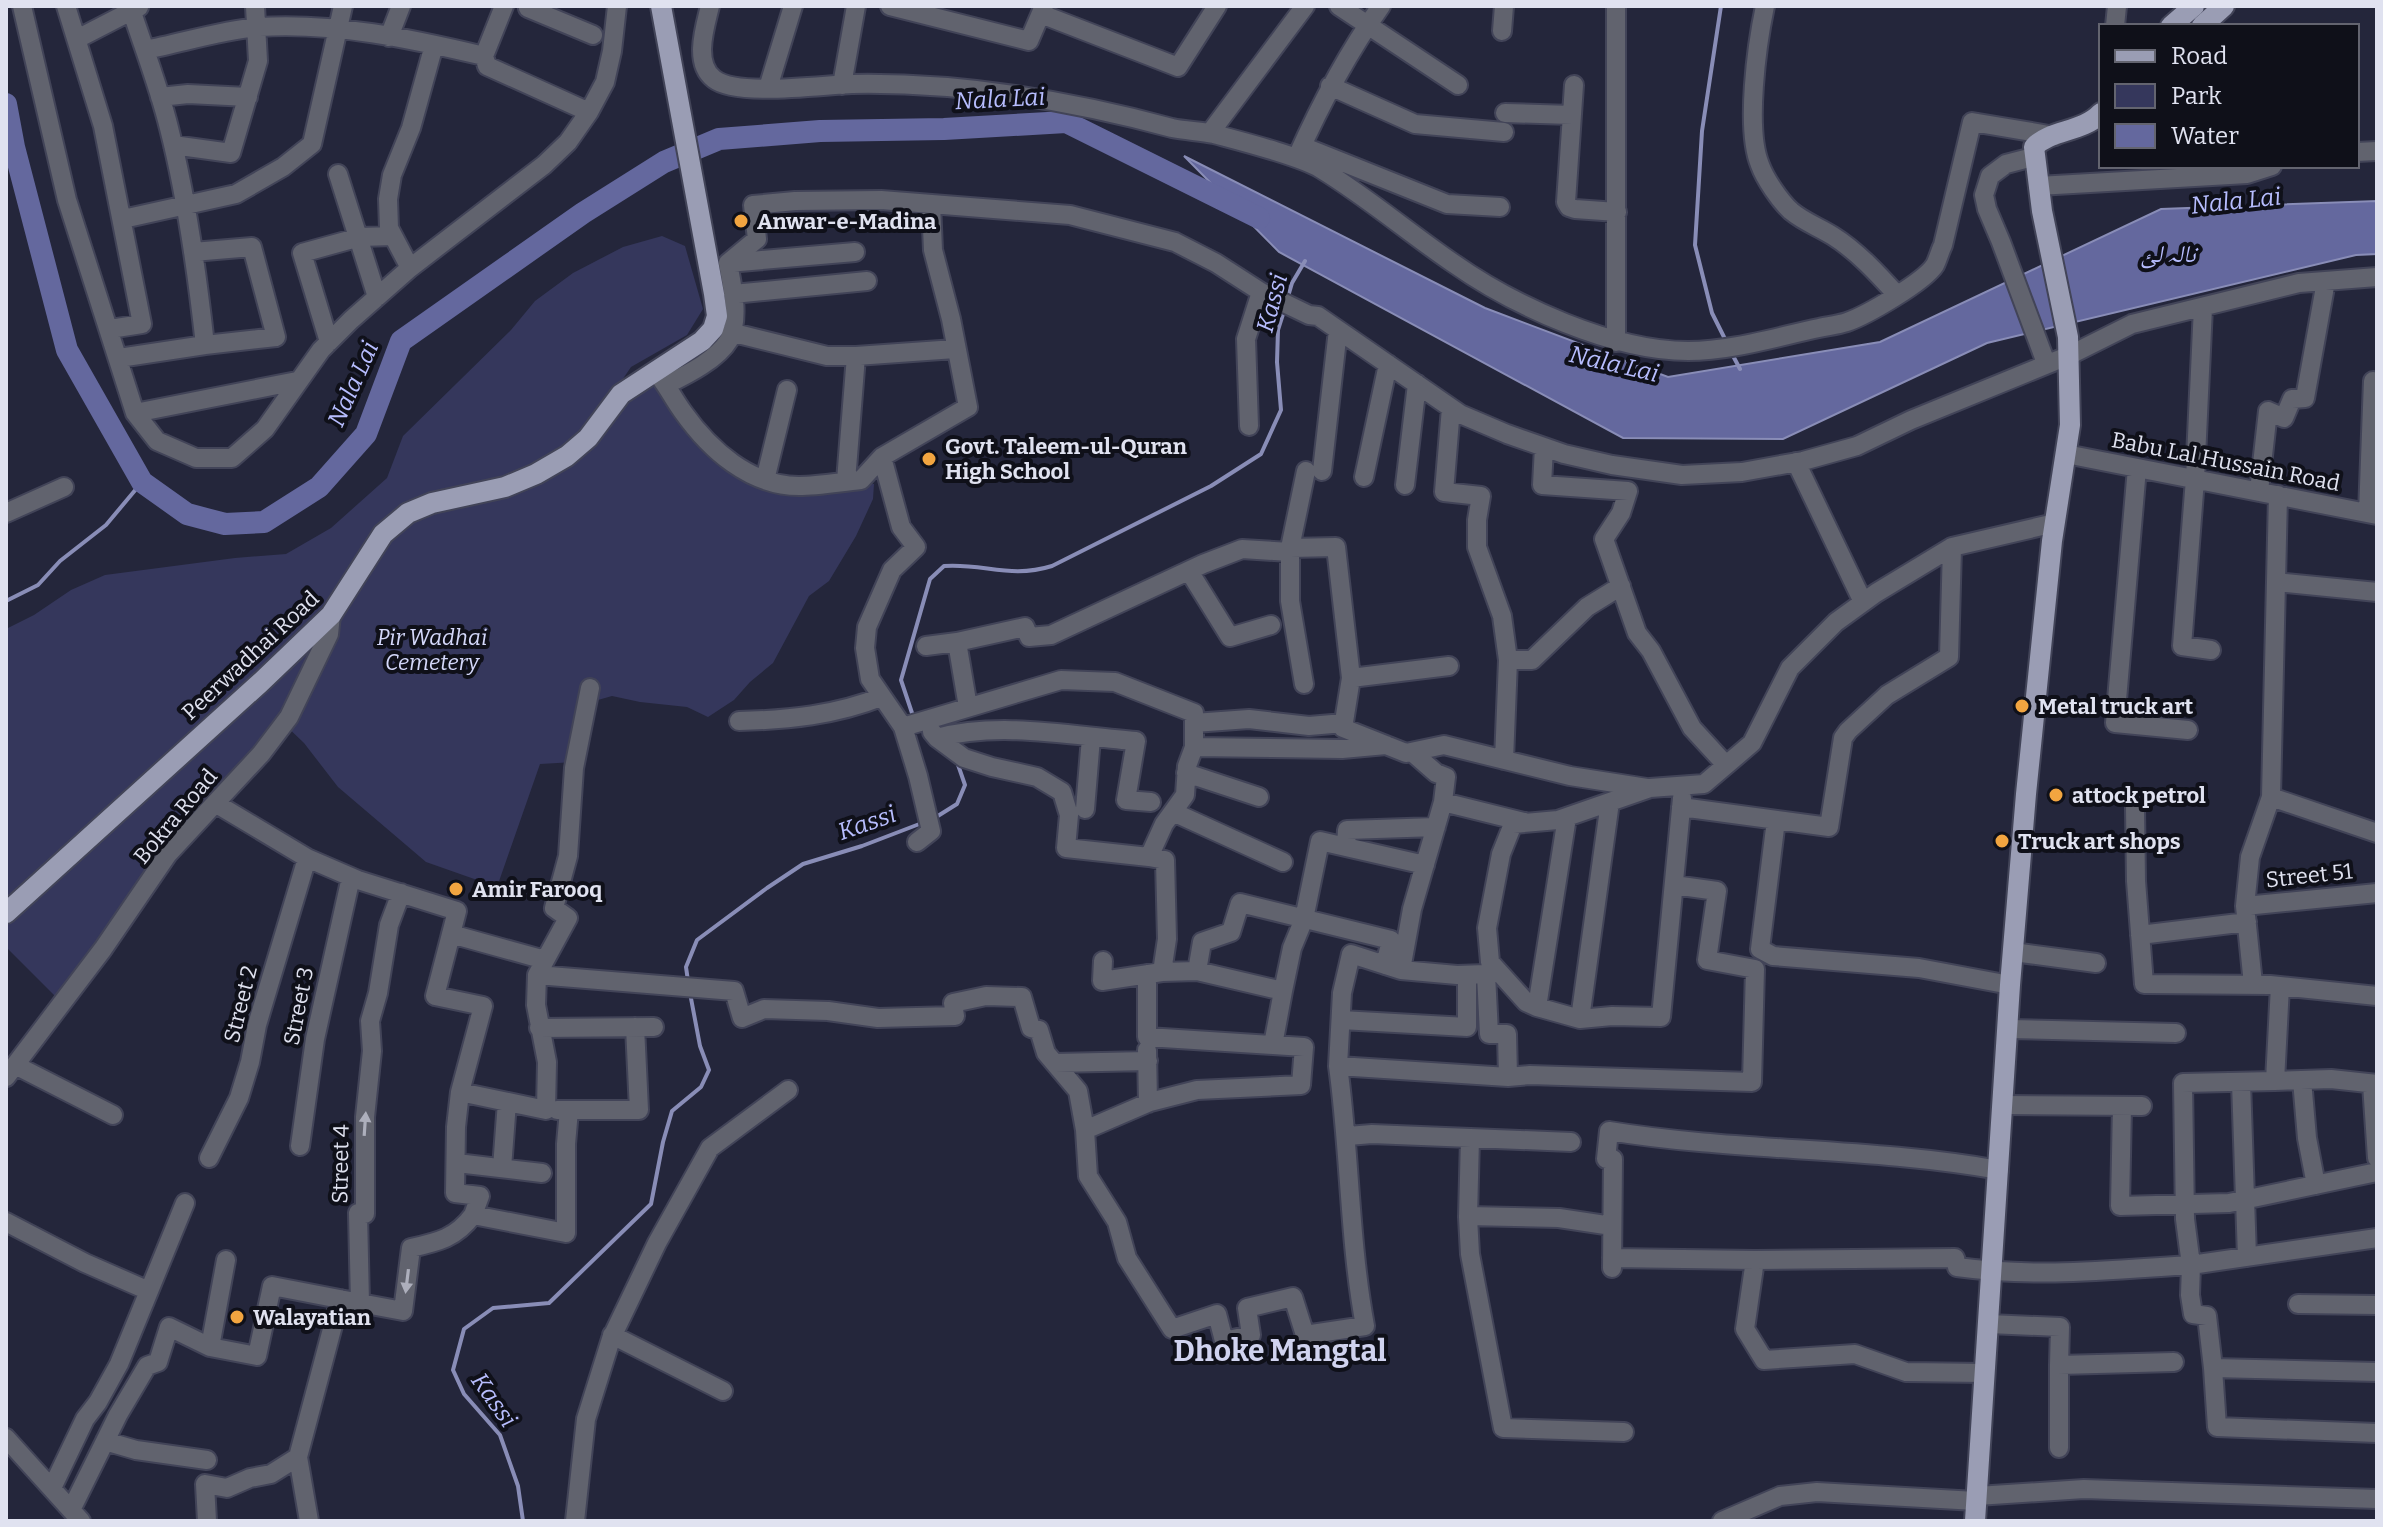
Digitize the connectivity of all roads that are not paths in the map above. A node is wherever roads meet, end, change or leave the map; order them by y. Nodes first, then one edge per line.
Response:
1 (22, 6) edge
2 (66, 6) edge
3 (255, 6) edge
4 (343, 6) edge
5 (401, 6) edge
6 (504, 6) edge
7 (529, 6) edge
8 (617, 6) edge
9 (661, 6) edge
10 (710, 6) edge
11 (793, 6) edge
12 (856, 6) edge
13 (890, 6) edge
14 (1305, 6) edge
15 (1339, 6) edge
16 (1381, 6) edge
17 (1504, 6) edge
18 (1616, 6) edge
19 (1765, 6) edge
20 (2194, 6) edge
21 (2224, 6) edge
22 (134, 8) edge
23 (1210, 8) edge
24 (1043, 10) edge
25 (969, 14) edge
26 (2173, 24) edge
27 (2204, 24) edge
28 (1367, 26) junction
29 (256, 27) junction
30 (339, 31) junction
31 (1502, 31) dead end
32 (593, 35) dead end
33 (389, 37) junction
34 (77, 39) junction
35 (434, 45) junction
36 (145, 50) junction
37 (484, 56) junction
38 (842, 85) junction
39 (1458, 85) dead end
40 (1574, 85) dead end
41 (1330, 86) junction
42 (768, 88) junction
43 (160, 97) junction
44 (248, 97) junction
45 (589, 112) junction
46 (1505, 113) dead end
47 (1572, 115) junction
48 (2099, 115) edge
49 (1504, 132) dead end
50 (1210, 133) junction
51 (2055, 136) junction
52 (173, 145) junction
53 (1299, 152) junction
54 (2033, 157) junction
55 (2266, 168) edge
56 (338, 174) dead end
57 (2038, 186) junction
58 (931, 204) junction
59 (185, 206) junction
60 (1500, 207) dead end
61 (1617, 212) junction
62 (123, 219) junction
63 (393, 236) junction
64 (360, 237) junction
65 (193, 252) junction
66 (855, 252) dead end
67 (728, 263) junction
68 (410, 268) junction
69 (2377, 277) edge
70 (867, 281) dead end
71 (2326, 281) junction
72 (1261, 292) junction
73 (733, 294) junction
74 (1897, 295) junction
75 (377, 297) junction
76 (2203, 307) junction
77 (110, 329) junction
78 (1338, 330) junction
79 (730, 332) junction
80 (329, 342) junction
81 (1616, 342) junction
82 (205, 345) junction
83 (2069, 346) junction
84 (955, 349) junction
85 (856, 356) junction
86 (119, 358) junction
87 (2046, 363) junction
88 (1388, 364) junction
89 (660, 378) junction
90 (297, 381) junction
91 (2373, 381) dead end
92 (1417, 384) junction
93 (787, 390) dead end
94 (1451, 408) junction
95 (135, 413) junction
96 (1249, 426) dead end
97 (1544, 447) junction
98 (2066, 454) junction
99 (882, 457) junction
100 (1796, 462) junction
101 (2137, 468) junction
102 (1364, 477) dead end
103 (2195, 479) junction
104 (765, 480) junction
105 (846, 481) junction
106 (1405, 485) dead end
107 (64, 487) dead end
108 (2259, 491) junction
109 (2278, 495) junction
110 (6, 513) edge
111 (2373, 514) edge
112 (2055, 523) junction
113 (1952, 547) junction
114 (1290, 550) junction
115 (1189, 571) junction
116 (2276, 582) junction
117 (1621, 586) junction
118 (2377, 592) edge
119 (1863, 602) junction
120 (331, 615) junction
121 (1271, 625) dead end
122 (957, 642) junction
123 (926, 646) dead end
124 (2211, 650) dead end
125 (1508, 660) junction
126 (1449, 666) dead end
127 (1351, 678) junction
128 (1304, 684) dead end
129 (590, 688) dead end
130 (881, 697) junction
131 (968, 707) junction
132 (924, 719) junction
133 (739, 721) dead end
134 (1194, 723) junction
135 (1344, 723) junction
136 (903, 727) junction
137 (2188, 730) dead end
138 (937, 738) junction
139 (1091, 738) junction
140 (1386, 745) junction
141 (1194, 747) junction
142 (1412, 752) junction
143 (1504, 760) junction
144 (1726, 765) junction
145 (1186, 773) junction
146 (1683, 786) junction
147 (1650, 788) junction
148 (1259, 797) dead end
149 (2271, 797) junction
150 (1151, 802) dead end
151 (1443, 802) junction
152 (1610, 802) junction
153 (215, 803) junction
154 (1681, 807) junction
155 (2135, 808) dead end
156 (1085, 809) dead end
157 (1173, 812) junction
158 (1567, 817) junction
159 (1776, 820) junction
160 (1525, 823) junction
161 (1436, 827) junction
162 (925, 828) dead end
163 (2377, 833) edge
164 (1346, 847) junction
165 (1149, 857) junction
166 (307, 858) junction
167 (1283, 862) dead end
168 (1425, 865) junction
169 (351, 877) junction
170 (1674, 885) junction
171 (401, 893) junction
172 (2377, 893) edge
173 (6, 913) edge
174 (2246, 914) junction
175 (1304, 919) junction
176 (451, 934) junction
177 (2140, 935) junction
178 (2013, 952) junction
179 (1103, 961) dead end
180 (2096, 963) dead end
181 (541, 968) junction
182 (1393, 968) junction
183 (1197, 971) junction
184 (1154, 973) junction
185 (1467, 975) junction
186 (2253, 984) junction
187 (2010, 985) junction
188 (2280, 986) junction
189 (1283, 991) junction
190 (2377, 996) edge
191 (1537, 1007) junction
192 (1580, 1019) junction
193 (1341, 1020) junction
194 (635, 1027) junction
195 (654, 1027) dead end
196 (539, 1028) junction
197 (2008, 1029) junction
198 (2176, 1033) dead end
199 (1147, 1037) junction
200 (1273, 1045) junction
201 (1148, 1061) junction
202 (1055, 1063) junction
203 (1338, 1066) junction
204 (10, 1071) edge
205 (1508, 1077) junction
206 (2302, 1080) junction
207 (2275, 1081) junction
208 (2241, 1082) junction
209 (2374, 1084) edge
210 (788, 1090) dead end
211 (460, 1092) junction
212 (507, 1102) junction
213 (1148, 1103) junction
214 (2004, 1105) junction
215 (2122, 1106) junction
216 (2142, 1106) dead end
217 (546, 1110) junction
218 (569, 1110) junction
219 (113, 1115) dead end
220 (1085, 1130) junction
221 (1348, 1136) junction
222 (1470, 1138) junction
223 (1571, 1142) dead end
224 (300, 1146) dead end
225 (2377, 1148) edge
226 (209, 1158) dead end
227 (2377, 1158) edge
228 (457, 1163) junction
229 (502, 1168) junction
230 (1999, 1170) junction
231 (2377, 1172) edge
232 (542, 1173) dead end
233 (2316, 1185) junction
234 (2245, 1200) junction
235 (185, 1203) dead end
236 (2185, 1204) junction
237 (473, 1215) junction
238 (1468, 1216) junction
239 (6, 1222) edge
240 (1612, 1226) junction
241 (2377, 1238) edge
242 (2247, 1257) junction
243 (226, 1260) dead end
244 (1755, 1260) junction
245 (2191, 1265) junction
246 (1992, 1272) junction
247 (149, 1291) junction
248 (340, 1299) junction
249 (360, 1303) junction
250 (2298, 1304) dead end
251 (2377, 1305) edge
252 (1989, 1324) junction
253 (612, 1335) junction
254 (210, 1347) junction
255 (2174, 1362) dead end
256 (2059, 1365) junction
257 (2213, 1368) junction
258 (2377, 1372) edge
259 (1985, 1373) junction
260 (723, 1391) dead end
261 (1624, 1432) dead end
262 (2377, 1433) edge
263 (6, 1438) edge
264 (105, 1441) junction
265 (2059, 1448) dead end
266 (298, 1457) junction
267 (207, 1460) dead end
268 (52, 1488) junction
269 (2377, 1499) edge
270 (1976, 1506) edge
271 (76, 1516) edge
272 (207, 1521) edge
273 (309, 1521) edge
274 (575, 1521) edge
275 (1722, 1521) edge

1 - 77 street
2 - 34 street
3 - 29 street
4 - 30 street
5 - 33 street
6 - 37 street
7 - 32 street
8 - 45 street
9 - 89 main road, Peerwadhai Road
10 - 42 street
11 - 42 street
12 - 38 street
13 - 25 street
14 - 50 street
15 - 28 street
16 - 28 street
17 - 31 street
18 - 61 street
19 - 74 street
20 - 26 main road
21 - 27 main road
22 - 34 street
22 - 36 street
23 - 24 street
24 - 25 street
28 - 39 street
28 - 41 street
29 - 30 street
29 - 36 street
29 - 44 street
30 - 33 street
30 - 59 street
33 - 35 street
34 - 62 street
35 - 37 street
35 - 63 street
36 - 43 street
37 - 45 street
38 - 42 street
38 - 50 street
40 - 47 street
41 - 49 street
41 - 53 street
43 - 44 street
43 - 52 street
44 - 52 street
45 - 68 street
46 - 47 street
47 - 61 street
48 - 51 main road
50 - 53 street
51 - 54 main road
51 - 74 street
52 - 59 street
53 - 60 street
53 - 81 street
54 - 57 main road
54 - 87 street
55 - 57 street
56 - 64 street
57 - 83 main road
58 - 67 street
58 - 72 street
58 - 84 street
59 - 62 street
59 - 65 street
61 - 81 street
62 - 77 street
63 - 64 street
63 - 68 street
64 - 75 street
64 - 80 street
65 - 82 street
65 - 82 street
66 - 67 street
67 - 73 street
68 - 75 street
69 - 71 street
70 - 73 street
71 - 76 street
71 - 108 street
72 - 78 street
72 - 96 street
73 - 79 street
74 - 81 street
75 - 80 street
76 - 83 street
76 - 103 street
77 - 86 street
78 - 88 street
78 - 114 street
79 - 85 street
79 - 89 street
80 - 90 street
82 - 86 street
83 - 87 street
83 - 98 main road
84 - 85 street
84 - 99 street
85 - 105 street
86 - 95 street
87 - 100 street
88 - 92 street
88 - 102 street
89 - 104 street
89 - 120 main road, Peerwadhai Road
90 - 95 street
90 - 95 street
91 - 111 street
92 - 94 street
92 - 106 street
93 - 104 street
94 - 97 street
94 - 125 street
97 - 100 street
97 - 117 street
98 - 101 street, Babu Lal Hussain Road
98 - 112 main road
99 - 105 street
99 - 130 street
100 - 119 street
101 - 103 street, Babu Lal Hussain Road
101 - 137 street
103 - 108 street, Babu Lal Hussain Road
103 - 124 street
104 - 105 street
107 - 110 street
108 - 109 street, Babu Lal Hussain Road
109 - 111 street, Babu Lal Hussain Road
109 - 116 street
112 - 113 street
112 - 178 main road
113 - 119 street
113 - 159 street
114 - 115 street
114 - 127 street
114 - 128 street
115 - 121 street
115 - 122 street
116 - 118 street
116 - 149 street
117 - 125 street
117 - 144 street
119 - 144 street
120 - 153 street, Bokra Road
120 - 173 main road, Peerwadhai Road
122 - 123 street
122 - 131 street
125 - 143 street
126 - 127 street
127 - 135 street
129 - 181 street
130 - 133 street
130 - 136 street
131 - 132 street
131 - 134 street
132 - 136 street
132 - 138 street
134 - 135 street
134 - 141 street
135 - 140 street
136 - 162 street
138 - 139 street
138 - 165 street
139 - 150 street
139 - 156 street
140 - 141 street
140 - 142 street
141 - 145 street
142 - 143 street
142 - 151 street
143 - 147 street
144 - 146 street
145 - 148 street
145 - 157 street
146 - 147 street
146 - 154 street
147 - 152 street
149 - 163 street
149 - 174 street
151 - 160 street
151 - 161 street
152 - 158 street
152 - 192 street
153 - 166 street
153 - 204 street, Bokra Road
154 - 159 street
154 - 170 street
155 - 177 street
157 - 165 street
157 - 167 street
158 - 160 street
158 - 191 street
159 - 187 street
160 - 191 street
161 - 164 street
161 - 168 street
164 - 168 street
164 - 175 street
165 - 184 street
166 - 169 street
166 - 226 street, Street 2
168 - 182 street
169 - 171 street
169 - 224 street, Street 3
170 - 192 street
170 - 205 street
171 - 176 street
249 -> 171 street, Street 4
172 - 174 street, Street 51
174 - 177 street, Street 51
174 - 186 street
175 - 182 street
175 - 183 street
175 - 189 street
176 - 181 street
176 - 211 street
177 - 186 street
178 - 180 street
178 - 187 main road
179 - 184 street
181 - 196 street
181 - 202 street
182 - 185 street
182 - 193 street
183 - 184 street
183 - 189 street
184 - 199 street
185 - 193 street
185 - 205 street
186 - 188 street
187 - 197 main road
188 - 190 street
188 - 207 street
189 - 200 street
191 - 192 street
193 - 203 street
194 - 195 street
194 - 196 street
194 - 218 street
196 - 217 street
197 - 198 street
197 - 214 main road
199 - 200 street
199 - 201 street
200 - 213 street
201 - 202 street
201 - 213 street
202 - 220 street
203 - 205 street
203 - 221 street
204 - 219 street
206 - 207 street
206 - 209 street
206 - 233 street
207 - 208 street
208 - 234 street
208 - 236 street
209 - 225 street
210 - 253 street
211 - 212 street
211 - 228 street
212 - 217 street
212 - 229 street
213 - 220 street
214 - 215 street
214 - 230 main road
215 - 216 street
215 - 236 street
217 - 218 street
218 - 237 street
220 - 221 street
221 - 222 street
222 - 223 street
222 - 238 street
225 - 227 street
228 - 229 street
228 - 237 street
229 - 232 street
230 - 240 street
230 - 246 main road
231 - 233 street
233 - 234 street
234 - 236 street
234 - 242 street
235 - 247 street
236 - 245 street
237 -> 249 street
238 - 240 street
238 - 261 street
239 - 247 street
240 - 244 street
241 - 242 street
242 - 245 street
243 - 254 street
244 - 246 street
244 - 259 street
245 - 246 street
245 - 257 street
246 - 252 main road
247 - 268 street
248 - 249 street
248 - 254 street
248 - 266 street
250 - 251 street
252 - 256 street
252 - 259 main road
253 - 260 street
253 - 274 street
254 - 264 street
255 - 256 street
256 - 265 street
257 - 258 street
257 - 262 street
259 - 270 main road
263 - 268 street
264 - 267 street
264 - 271 street
266 - 272 street
266 - 273 street
268 - 271 street
269 - 270 street
270 - 275 street

